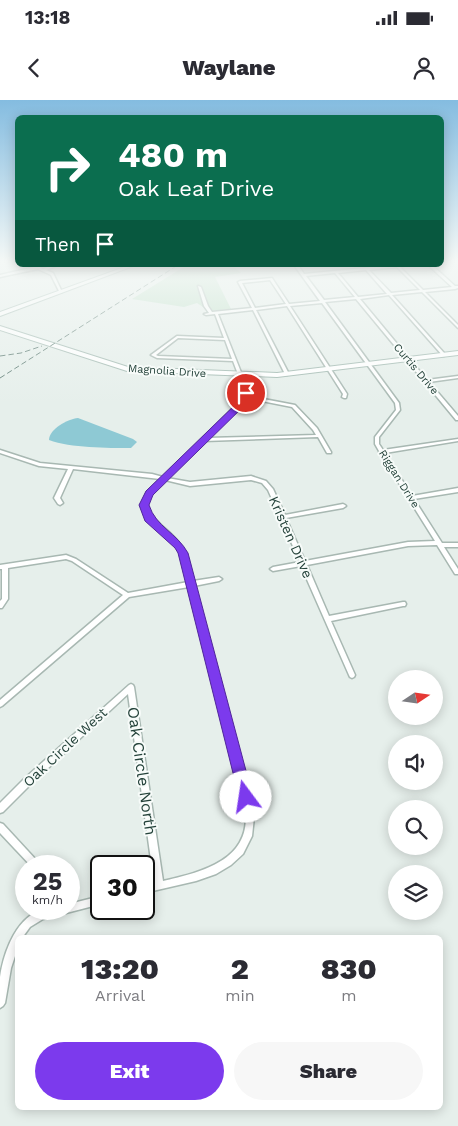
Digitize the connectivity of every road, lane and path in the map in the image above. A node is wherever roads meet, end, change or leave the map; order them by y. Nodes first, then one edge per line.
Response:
1 (16, 308) edge
2 (208, 308) edge
3 (263, 308) edge
4 (289, 308) edge
5 (327, 308) edge
6 (365, 308) edge
7 (402, 308) edge
8 (439, 308) edge
9 (253, 309) junction
10 (214, 313) junction
11 (0, 314) edge
12 (206, 314) dead end
13 (458, 327) edge
14 (0, 328) edge
15 (226, 339) junction
16 (458, 353) edge
17 (444, 355) junction
18 (408, 359) junction
19 (233, 360) junction
20 (367, 364) junction
21 (328, 369) junction
22 (287, 374) junction
23 (239, 375) junction
24 (458, 377) edge
25 (426, 381) junction
26 (246, 397) junction
27 (344, 397) dead end
28 (458, 420) edge
29 (320, 436) junction
30 (204, 440) junction
31 (458, 440) edge
32 (0, 451) edge
33 (329, 452) dead end
34 (381, 452) junction
35 (72, 468) junction
36 (165, 478) junction
37 (458, 490) edge
38 (410, 498) junction
39 (60, 503) dead end
40 (343, 506) dead end
41 (283, 517) junction
42 (439, 544) junction
43 (458, 544) edge
44 (62, 557) joint
45 (304, 563) junction
46 (2, 566) edge
47 (273, 569) dead end
48 (457, 572) edge
49 (219, 579) dead end
50 (192, 584) junction
51 (127, 595) junction
52 (403, 604) dead end
53 (0, 606) edge
54 (327, 619) junction
55 (352, 675) dead end
56 (131, 687) joint
57 (0, 704) edge
58 (0, 809) edge
59 (0, 827) edge
60 (26, 855) edge
61 (159, 886) junction
62 (155, 887) edge
63 (31, 920) edge
64 (18, 935) edge
65 (15, 942) edge
66 (0, 1003) edge

1 - 11 street
2 - 10 street
3 - 9 street
4 - 21 street
5 - 20 street, Riggan Drive
6 - 18 street, Curtis Drive
7 - 17 street
8 - 13 street
9 - 10 street
9 - 22 street
10 - 12 street
10 - 15 street
14 - 23 street, Magnolia Drive
15 - 19 street
15 - 19 street
16 - 17 street, Magnolia Drive
17 - 18 street, Magnolia Drive
18 - 20 street, Magnolia Drive
18 - 25 street, Curtis Drive
19 - 23 street
20 - 21 street, Magnolia Drive
20 - 34 street, Riggan Drive
21 - 22 street, Magnolia Drive
21 - 27 street
22 - 23 street, Magnolia Drive
23 - 26 street
24 - 25 street
25 - 28 street, Curtis Drive
26 - 29 street
26 - 30 street
29 - 30 street
29 - 33 street
30 - 36 street
31 - 34 street
32 - 35 street, Kristen Drive
34 - 38 street, Riggan Drive
35 - 36 street, Kristen Drive
35 - 39 street
36 - 41 street, Kristen Drive
36 - 50 street
37 - 38 street
38 - 42 street, Riggan Drive
40 - 41 street
41 - 45 street, Kristen Drive
42 - 43 street
42 - 45 street
42 - 48 street, Riggan Drive
44 - 46 street
44 - 51 street
45 - 47 street
45 - 54 street, Kristen Drive
46 - 53 street
49 - 50 street
50 - 51 street
50 - 61 street
51 - 57 street
52 - 54 street
54 - 55 street, Kristen Drive
56 - 58 street, Oak Circle West
56 - 61 street, Oak Circle North
59 - 60 street
61 - 62 street
63 - 64 street
65 - 66 street

